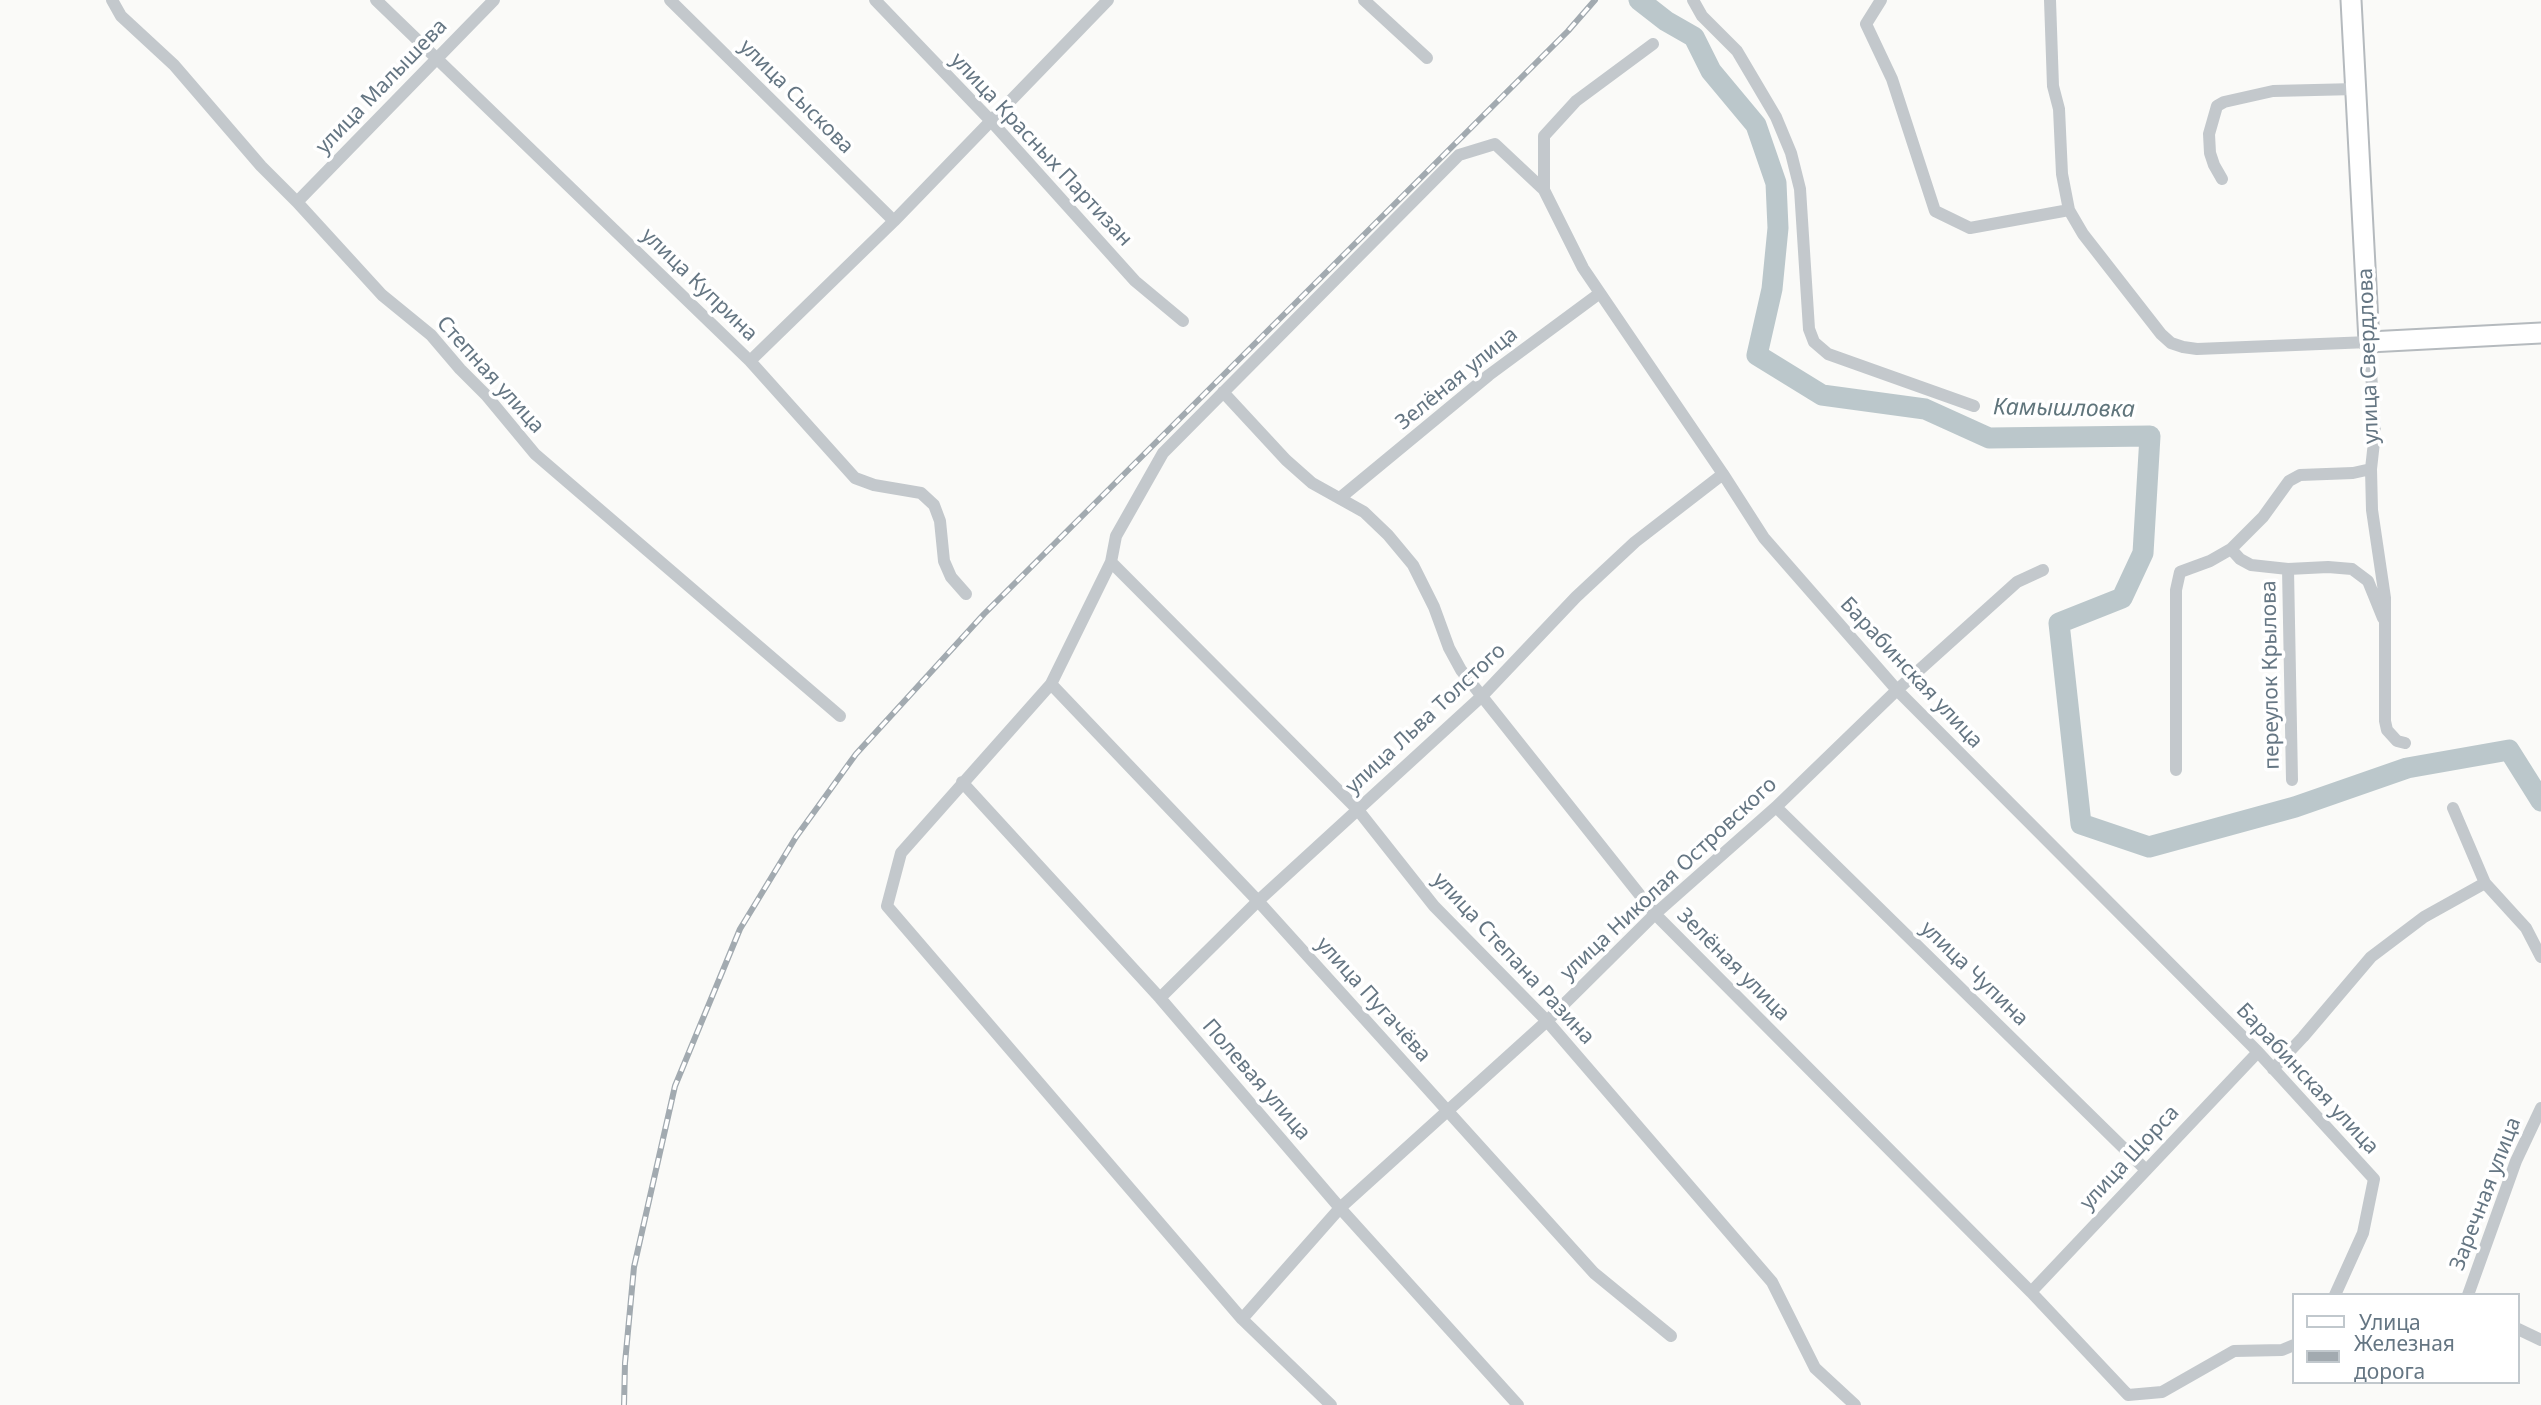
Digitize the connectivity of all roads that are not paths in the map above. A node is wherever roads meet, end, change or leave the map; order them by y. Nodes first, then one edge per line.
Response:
1 (111, 0) edge
2 (376, 0) edge
3 (495, 0) edge
4 (670, 0) edge
5 (875, 0) edge
6 (1108, 0) edge
7 (1364, 0) edge
8 (1693, 0) edge
9 (1881, 0) edge
10 (2050, 0) edge
11 (2351, 0) edge
12 (1653, 44) dead end
13 (1427, 58) dead end
14 (436, 59) junction
15 (2356, 89) junction
16 (991, 121) junction
17 (2222, 178) dead end
18 (1544, 190) junction
19 (297, 202) junction
20 (2069, 210) junction
21 (894, 221) junction
22 (1600, 293) junction
23 (1183, 321) dead end
24 (2541, 332) edge
25 (2369, 342) junction
26 (750, 361) junction
27 (1223, 393) junction
28 (1974, 406) dead end
29 (2371, 469) junction
30 (1723, 474) junction
31 (1340, 498) junction
32 (2231, 550) junction
33 (1111, 562) junction
34 (2288, 569) junction
35 (2043, 570) dead end
36 (966, 594) dead end
37 (2385, 621) junction
38 (1051, 684) junction
39 (1897, 690) junction
40 (1482, 696) junction
41 (840, 716) dead end
42 (2405, 743) dead end
43 (2176, 770) dead end
44 (2292, 780) dead end
45 (962, 782) junction
46 (1776, 807) junction
47 (2453, 808) dead end
48 (1358, 810) junction
49 (2485, 883) junction
50 (1258, 901) junction
51 (1655, 914) junction
52 (2541, 957) edge
53 (1160, 998) junction
54 (1546, 1021) junction
55 (2258, 1052) junction
56 (2273, 1069) junction
57 (2541, 1108) edge
58 (1448, 1111) junction
59 (2145, 1168) junction
60 (1340, 1208) junction
61 (2031, 1292) junction
62 (2336, 1293) edge
63 (2469, 1293) edge
64 (1242, 1319) junction
65 (2520, 1330) edge
66 (1671, 1336) dead end
67 (2541, 1340) edge
68 (2292, 1346) edge
69 (1331, 1405) edge
70 (1518, 1405) edge
71 (1855, 1405) edge

1 - 19 street, Степная улица
2 - 14 street, улица Куприна
3 - 14 street, улица Малышева
4 - 21 street, улица Сыскова
5 - 16 street, улица Красных Партизан
6 - 16 street
7 - 13 street
8 - 28 street
9 - 20 street
10 - 20 street
11 - 15 main road, улица Свердлова
12 - 18 street, Барабинская улица
14 - 19 street, улица Малышева
14 - 26 street, улица Куприна
15 - 17 street
15 - 25 main road, улица Свердлова
16 - 21 street
16 - 23 street, улица Красных Партизан
18 - 22 street, Барабинская улица
18 - 27 street
19 - 41 street, Степная улица
20 - 25 street
21 - 26 street
22 - 30 street, Барабинская улица
22 - 31 street, Зелёная улица
24 - 25 main road
25 - 29 street, улица Свердлова
26 - 36 street, улица Куприна
27 - 31 street, Зелёная улица
27 - 33 street
29 - 32 street
29 - 37 street, улица Свердлова
30 - 39 street, Барабинская улица
30 - 40 street, улица Льва Толстого
31 - 40 street, Зелёная улица
32 - 34 street
32 - 43 street
33 - 38 street
33 - 48 street, улица Степана Разина
34 - 37 street
34 - 44 street, переулок Крылова
35 - 39 street, улица Николая Островского
37 - 42 street, улица Свердлова
38 - 45 street
38 - 50 street, улица Пугачёва
39 - 46 street, улица Николая Островского
39 - 55 street, Барабинская улица
40 - 48 street, улица Льва Толстого
40 - 51 street, Зелёная улица
45 - 53 street, Полевая улица
45 - 64 street
46 - 51 street, улица Николая Островского
46 - 59 street, улица Чупина
47 - 49 street
48 - 50 street, улица Льва Толстого
48 - 54 street, улица Степана Разина
49 - 52 street
49 - 56 street
50 - 53 street, улица Льва Толстого
50 - 58 street, улица Пугачёва
51 - 54 street, улица Николая Островского
51 - 61 street, Зелёная улица
53 - 60 street, Полевая улица
54 - 58 street, улица Николая Островского
54 - 71 street, улица Степана Разина
55 - 56 street, Барабинская улица
55 - 59 street, улица Щорса
56 - 62 street, Барабинская улица
57 - 63 street, Заречная улица
58 - 60 street, улица Николая Островского
58 - 66 street, улица Пугачёва
59 - 61 street, улица Щорса
60 - 64 street, улица Николая Островского
60 - 70 street, Полевая улица
61 - 68 street, Зелёная улица
64 - 69 street
65 - 67 street

